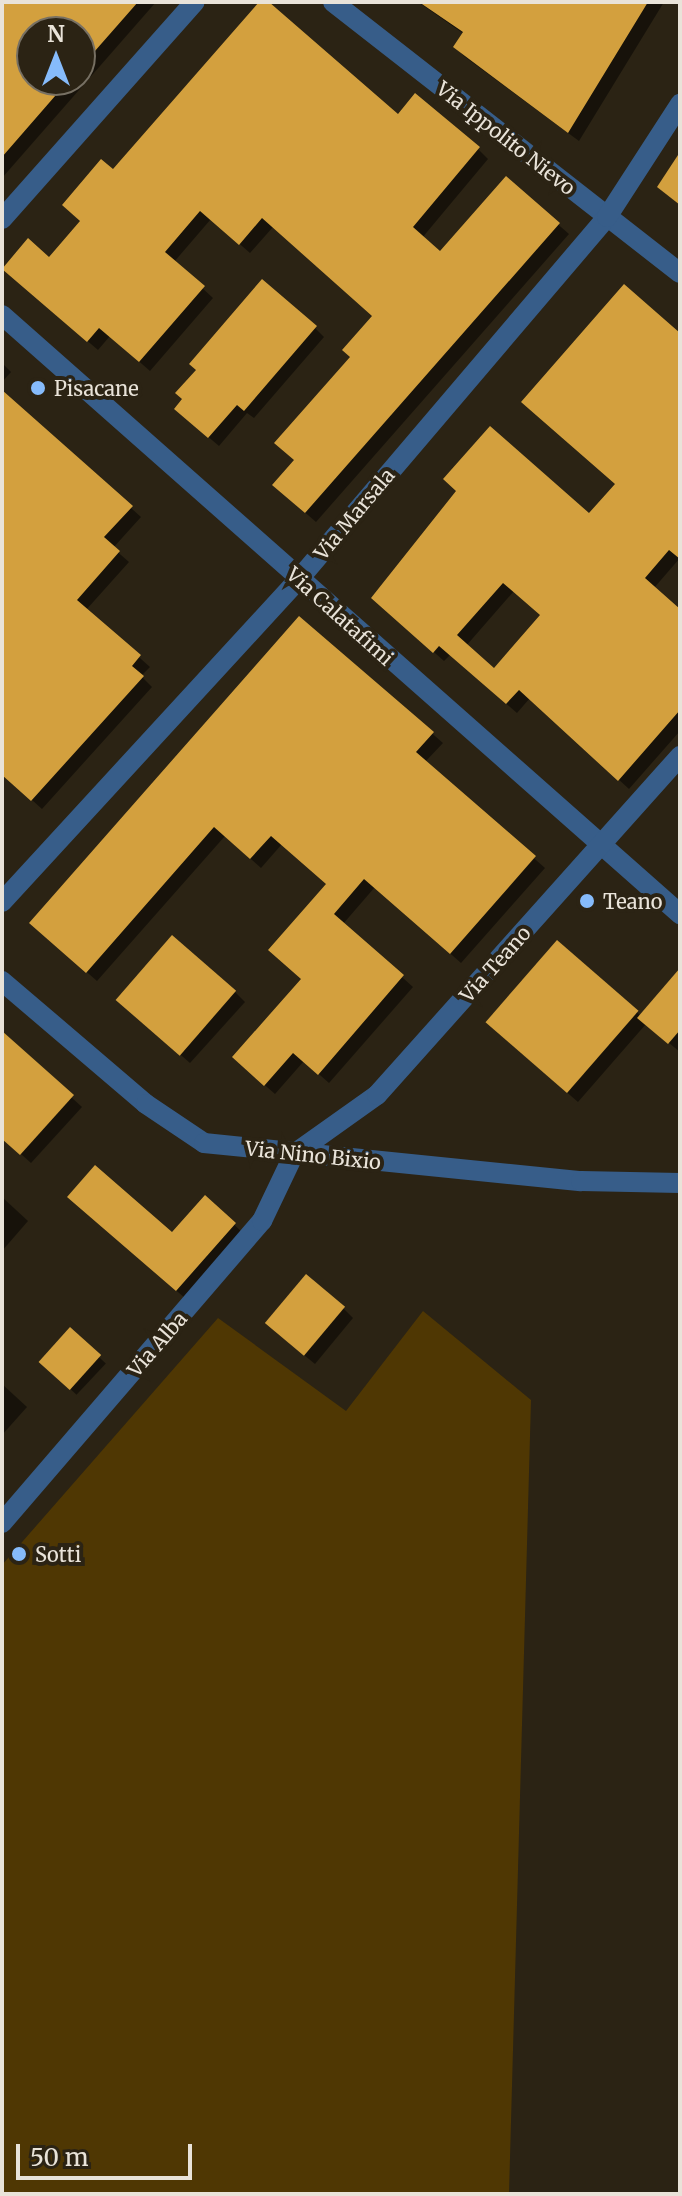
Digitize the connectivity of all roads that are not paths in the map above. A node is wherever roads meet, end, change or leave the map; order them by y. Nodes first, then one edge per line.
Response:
1 (195, 2) edge
2 (333, 2) edge
3 (680, 104) edge
4 (607, 217) junction
5 (2, 219) edge
6 (680, 273) edge
7 (2, 315) edge
8 (299, 579) junction
9 (680, 756) edge
10 (600, 847) junction
11 (2, 902) edge
12 (680, 914) edge
13 (2, 981) edge
14 (294, 1154) junction
15 (680, 1183) edge
16 (2, 1523) edge

1 - 5 street
2 - 4 street, Via Ippolito Nievo
3 - 4 street, Via Marsala
4 - 6 street, Via Ippolito Nievo
4 - 8 street, Via Marsala
7 - 8 street, Via Calatafimi
8 - 10 street, Via Calatafimi
8 - 11 street, Via Marsala
9 - 10 street, Via Teano
10 - 12 street, Via Calatafimi
10 - 14 street, Via Teano
13 - 14 street, Via Nino Bixio
14 - 15 street, Via Nino Bixio
14 - 16 street, Via Alba

